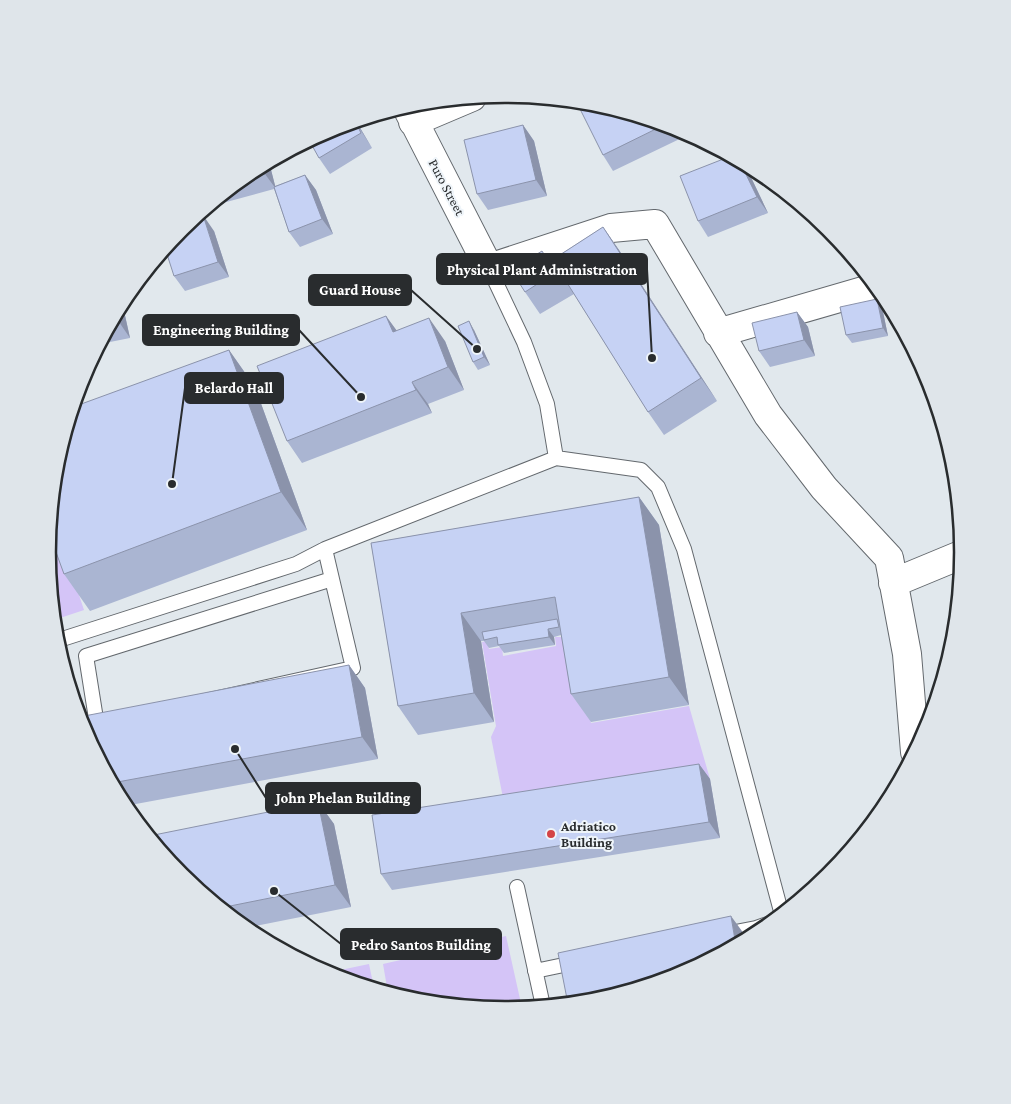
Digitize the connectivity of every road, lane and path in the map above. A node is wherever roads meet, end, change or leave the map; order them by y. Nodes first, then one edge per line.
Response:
1 (424, 110) edge
2 (410, 114) edge
3 (490, 268) junction
4 (870, 289) edge
5 (718, 333) junction
6 (556, 458) junction
7 (325, 549) junction
8 (955, 557) edge
9 (332, 579) junction
10 (894, 583) junction
11 (65, 638) edge
12 (915, 737) edge
13 (517, 887) dead end
14 (780, 907) edge
15 (744, 933) edge
16 (708, 938) edge
17 (592, 960) edge
18 (535, 971) junction
19 (541, 999) edge

1 - 2 street
2 - 3 street, Puro Street
3 - 5 street
3 - 6 lane
4 - 5 street
5 - 10 street
6 - 7 lane
6 - 14 lane
7 - 9 lane
7 - 11 lane
8 - 10 street
9 - 9 lane
10 - 12 street
13 - 18 lane
15 - 16 lane
17 - 18 lane
18 - 19 lane

